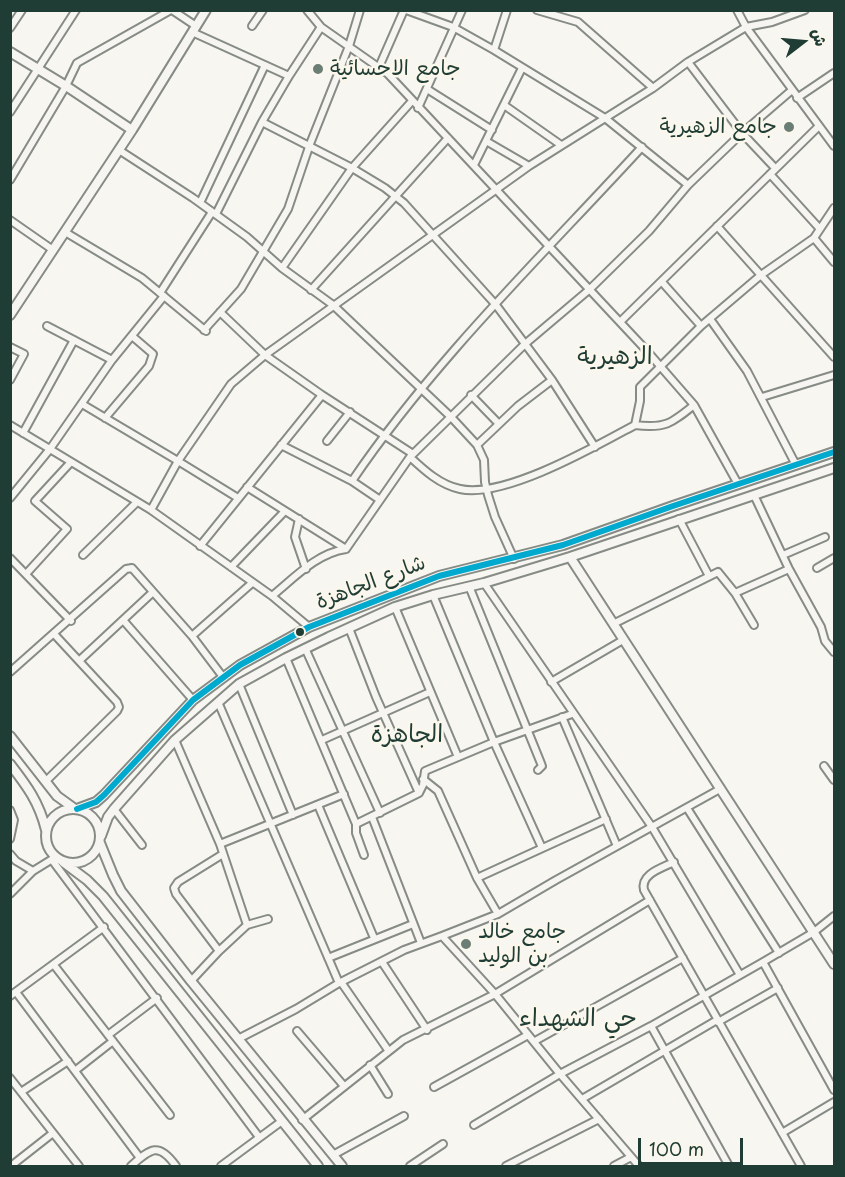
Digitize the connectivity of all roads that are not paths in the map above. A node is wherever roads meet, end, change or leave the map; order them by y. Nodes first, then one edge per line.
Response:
1 (22, 10) edge
2 (76, 10) edge
3 (171, 10) edge
4 (206, 10) edge
5 (263, 10) edge
6 (307, 10) edge
7 (360, 10) edge
8 (405, 10) edge
9 (462, 10) edge
10 (507, 10) edge
11 (537, 10) edge
12 (738, 10) edge
13 (782, 10) edge
14 (805, 10) edge
15 (785, 18) junction
16 (252, 26) dead end
17 (321, 27) junction
18 (453, 27) junction
19 (746, 27) junction
20 (10, 28) edge
21 (194, 29) junction
22 (349, 46) junction
23 (494, 50) junction
24 (10, 52) edge
25 (688, 62) junction
26 (265, 65) junction
27 (379, 67) junction
28 (522, 68) junction
29 (37, 69) junction
30 (834, 74) edge
31 (289, 76) junction
32 (66, 86) junction
33 (653, 88) junction
34 (427, 89) junction
35 (792, 90) junction
36 (797, 98) junction
37 (412, 101) junction
38 (504, 105) junction
39 (418, 108) junction
40 (10, 112) edge
41 (604, 118) junction
42 (262, 122) junction
43 (819, 126) junction
44 (132, 130) junction
45 (492, 130) junction
46 (742, 134) junction
47 (448, 138) junction
48 (486, 141) junction
49 (310, 144) junction
50 (561, 145) junction
51 (834, 146) edge
52 (642, 147) junction
53 (119, 150) junction
54 (474, 165) junction
55 (529, 166) junction
56 (352, 168) junction
57 (775, 168) junction
58 (770, 174) junction
59 (10, 180) edge
60 (688, 185) junction
61 (496, 190) junction
62 (394, 196) junction
63 (200, 203) junction
64 (834, 208) edge
65 (214, 213) junction
66 (10, 220) edge
67 (717, 226) junction
68 (820, 229) junction
69 (65, 232) junction
70 (433, 236) junction
71 (814, 238) junction
72 (550, 247) junction
73 (53, 250) junction
74 (264, 250) junction
75 (834, 262) edge
76 (282, 268) junction
77 (761, 275) junction
78 (662, 282) junction
79 (590, 289) junction
80 (311, 290) junction
81 (162, 295) junction
82 (333, 305) junction
83 (496, 305) junction
84 (220, 312) junction
85 (10, 315) edge
86 (710, 319) junction
87 (620, 322) junction
88 (47, 326) dead end
89 (701, 326) junction
90 (132, 336) junction
91 (74, 340) junction
92 (525, 344) junction
93 (10, 347) edge
94 (265, 355) junction
95 (834, 357) edge
96 (112, 360) junction
97 (660, 366) junction
98 (834, 375) edge
99 (10, 380) edge
100 (552, 380) junction
101 (422, 388) junction
102 (322, 395) junction
103 (471, 395) junction
104 (762, 398) junction
105 (82, 404) junction
106 (694, 405) junction
107 (350, 412) junction
108 (451, 417) junction
109 (105, 418) junction
110 (499, 424) junction
111 (10, 425) edge
112 (635, 425) junction
113 (23, 433) junction
114 (384, 434) junction
115 (327, 441) dead end
116 (477, 444) junction
117 (281, 445) junction
118 (595, 447) junction
119 (50, 449) junction
120 (834, 452) edge
121 (411, 455) junction
122 (178, 460) junction
123 (71, 462) junction
124 (796, 465) junction
125 (834, 468) edge
126 (352, 481) junction
127 (738, 484) junction
128 (247, 487) junction
129 (486, 489) junction
130 (754, 495) junction
131 (10, 498) edge
132 (238, 498) junction
133 (380, 500) junction
134 (137, 502) junction
135 (673, 506) junction
136 (151, 510) junction
137 (285, 511) junction
138 (299, 519) junction
139 (679, 519) junction
140 (825, 537) dead end
141 (200, 546) junction
142 (346, 549) junction
143 (83, 555) dead end
144 (783, 555) junction
145 (570, 557) junction
146 (10, 558) edge
147 (834, 558) edge
148 (514, 559) junction
149 (231, 567) junction
150 (817, 568) dead end
151 (306, 569) junction
152 (789, 569) junction
153 (26, 574) junction
154 (709, 576) junction
155 (252, 583) junction
156 (484, 583) junction
157 (469, 586) junction
158 (153, 592) junction
159 (735, 593) junction
160 (433, 594) junction
161 (272, 596) junction
162 (375, 601) junction
163 (395, 608) junction
164 (381, 614) junction
165 (123, 620) junction
166 (71, 621) junction
167 (613, 624) junction
168 (754, 625) dead end
169 (309, 627) junction
170 (349, 628) junction
171 (55, 635) junction
172 (192, 636) junction
173 (623, 640) junction
174 (305, 648) junction
175 (834, 652) edge
176 (286, 658) junction
177 (80, 660) junction
178 (240, 665) junction
179 (10, 672) edge
180 (223, 677) junction
181 (250, 677) junction
182 (551, 682) junction
183 (239, 684) junction
184 (430, 692) junction
185 (194, 700) junction
186 (218, 702) junction
187 (383, 712) junction
188 (572, 714) junction
189 (562, 717) junction
190 (527, 729) junction
191 (343, 731) junction
192 (10, 736) edge
193 (175, 740) junction
194 (322, 740) junction
195 (494, 742) junction
196 (458, 757) junction
197 (10, 764) edge
198 (824, 766) dead end
199 (130, 769) junction
200 (538, 770) dead end
201 (142, 779) junction
202 (423, 779) junction
203 (834, 780) edge
204 (46, 782) junction
205 (720, 789) junction
206 (419, 793) junction
207 (344, 795) junction
208 (318, 805) junction
209 (687, 808) junction
210 (76, 809) junction
211 (114, 809) junction
212 (10, 810) edge
213 (380, 813) junction
214 (293, 815) junction
215 (372, 817) junction
216 (606, 819) junction
217 (271, 824) junction
218 (356, 825) junction
219 (652, 827) junction
220 (46, 832) junction
221 (10, 839) edge
222 (101, 839) junction
223 (220, 844) junction
224 (142, 845) dead end
225 (617, 846) junction
226 (542, 848) junction
227 (10, 854) edge
228 (223, 854) junction
229 (364, 855) dead end
230 (54, 859) junction
231 (63, 862) junction
232 (674, 862) junction
233 (33, 871) junction
234 (477, 878) junction
235 (10, 894) edge
236 (650, 900) junction
237 (498, 914) junction
238 (834, 916) edge
239 (268, 919) dead end
240 (413, 924) junction
241 (247, 925) junction
242 (104, 927) junction
243 (814, 932) junction
244 (442, 936) junction
245 (374, 938) junction
246 (420, 943) junction
247 (219, 951) junction
248 (779, 953) junction
249 (328, 958) junction
250 (683, 958) junction
251 (382, 962) junction
252 (763, 962) junction
253 (54, 964) junction
254 (834, 964) edge
255 (740, 975) junction
256 (191, 981) junction
257 (340, 982) junction
258 (778, 988) junction
259 (13, 994) edge
260 (495, 994) junction
261 (704, 996) junction
262 (157, 998) junction
263 (718, 1021) junction
264 (651, 1026) junction
265 (427, 1030) junction
266 (297, 1031) dead end
267 (528, 1035) junction
268 (111, 1038) junction
269 (238, 1039) junction
270 (535, 1041) junction
271 (388, 1050) junction
272 (665, 1050) junction
273 (68, 1060) junction
274 (370, 1065) junction
275 (76, 1070) junction
276 (560, 1074) junction
277 (10, 1078) edge
278 (344, 1086) junction
279 (434, 1088) dead end
280 (834, 1090) edge
281 (21, 1092) junction
282 (388, 1094) dead end
283 (582, 1099) junction
284 (834, 1102) edge
285 (170, 1115) dead end
286 (404, 1116) dead end
287 (599, 1119) junction
288 (282, 1120) junction
289 (303, 1120) junction
290 (474, 1125) dead end
291 (53, 1133) junction
292 (782, 1133) junction
293 (259, 1137) junction
294 (443, 1144) dead end
295 (333, 1155) junction
296 (631, 1156) junction
297 (140, 1158) junction
298 (11, 1167) edge
299 (79, 1167) edge
300 (131, 1167) edge
301 (177, 1167) edge
302 (220, 1167) edge
303 (318, 1167) edge
304 (342, 1167) edge
305 (410, 1167) edge
306 (506, 1167) edge
307 (614, 1167) edge
308 (639, 1167) edge
309 (729, 1167) edge
310 (801, 1167) edge

1 - 20 street
2 - 29 street
3 - 21 street
3 - 32 street
4 - 21 street
5 - 16 street
6 - 17 street
7 - 22 street
8 - 18 street
8 - 27 street
9 - 18 street
10 - 23 street
11 - 33 street
12 - 19 street
13 - 15 street
14 - 15 street
15 - 19 street
17 - 22 street
17 - 31 street
18 - 23 street
18 - 34 street
19 - 25 street
19 - 35 street
21 - 26 street
21 - 44 street
22 - 27 street
22 - 49 street
23 - 28 street
24 - 29 street
25 - 33 street
25 - 46 street
26 - 31 street
26 - 63 street
27 - 37 street
28 - 38 street
28 - 41 street
29 - 32 street
29 - 40 street
30 - 36 street
31 - 42 street
32 - 44 street
32 - 59 street
33 - 41 street
34 - 39 street
34 - 45 street
35 - 36 street
35 - 46 street
36 - 43 street
37 - 39 street
37 - 56 street
38 - 45 street
38 - 50 street
39 - 47 street
41 - 50 street
41 - 52 street
42 - 49 street
42 - 65 street
43 - 51 street
43 - 57 street
44 - 53 street
45 - 48 street
46 - 57 street
46 - 60 street
47 - 54 street
47 - 62 street
48 - 54 street
48 - 55 street
49 - 56 street
49 - 74 street
50 - 55 street
52 - 60 street
52 - 72 street
53 - 63 street
53 - 69 street
54 - 61 street
55 - 61 street
56 - 62 street
56 - 76 street
57 - 58 street
58 - 67 street
58 - 68 street
60 - 79 street
61 - 70 street
61 - 72 street
62 - 70 street
62 - 80 street
63 - 65 street
64 - 68 street
65 - 74 street
65 - 81 street
66 - 73 street
67 - 77 street
67 - 78 street
68 - 71 street
69 - 73 street
69 - 81 street
70 - 82 street
70 - 83 street
71 - 75 street
71 - 77 street
72 - 79 street
72 - 83 street
73 - 85 street
74 - 76 street
74 - 84 street
76 - 80 street
77 - 86 street
77 - 95 street
78 - 87 street
78 - 89 street
79 - 87 street
79 - 92 street
80 - 82 street
81 - 84 street
81 - 90 street
82 - 94 street
82 - 101 street
83 - 92 street
83 - 101 street
84 - 94 street
86 - 89 street
86 - 104 street
87 - 97 street
88 - 91 street
89 - 97 street
90 - 96 street
90 - 109 street
91 - 96 street
91 - 113 street
92 - 100 street
92 - 103 street
93 - 99 street
94 - 102 street
94 - 122 street
96 - 105 street
97 - 106 street
97 - 112 street
98 - 104 street
100 - 110 street
100 - 118 street
101 - 108 street
101 - 114 street
102 - 107 street
102 - 117 street
103 - 108 street
103 - 110 street
104 - 124 street
105 - 109 street
105 - 119 street
106 - 112 street
106 - 127 street
107 - 114 street
107 - 115 street
108 - 116 street
108 - 121 street
109 - 122 street
110 - 116 street
111 - 113 street
112 - 118 street
113 - 119 street
114 - 121 street
114 - 126 street
116 - 129 street
117 - 126 street
117 - 128 street
118 - 129 street
119 - 123 street
119 - 131 street
120 - 124 street, شارع الجاهزة
121 - 129 street
121 - 133 street
122 - 132 street
122 - 136 street
123 - 134 street
123 - 153 street
124 - 127 street, شارع الجاهزة
125 - 130 street, شارع الجاهزة
126 - 133 street
127 - 135 street, شارع الجاهزة
128 - 132 street
128 - 137 street
129 - 148 street
130 - 139 street, شارع الجاهزة
130 - 144 street
132 - 141 street
133 - 142 street
134 - 136 street
134 - 143 street
135 - 139 street
135 - 148 street, شارع الجاهزة
136 - 141 street
137 - 138 street
137 - 149 street
138 - 142 street
138 - 151 street
139 - 145 street, شارع الجاهزة
139 - 154 street
140 - 144 street
141 - 149 street
142 - 151 street
144 - 152 street
145 - 156 street, شارع الجاهزة
145 - 167 street
146 - 153 street
147 - 150 street
148 - 162 street, شارع الجاهزة
149 - 155 street
151 - 161 street
152 - 159 street
152 - 175 street
153 - 166 street
154 - 159 street
154 - 167 street
155 - 161 street
155 - 172 street
156 - 157 street, شارع الجاهزة
156 - 182 street
157 - 160 street, شارع الجاهزة
157 - 190 street
158 - 165 street
158 - 166 street
158 - 172 street
159 - 168 street
160 - 163 street, شارع الجاهزة
160 - 195 street
161 - 169 street
162 - 164 street
162 - 169 street, شارع الجاهزة
163 - 164 street, شارع الجاهزة
163 - 184 street
164 - 170 street, شارع الجاهزة
165 - 177 street
165 - 185 street
166 - 171 street
167 - 173 street
169 - 178 street, شارع الجاهزة
170 - 174 street, شارع الجاهزة
170 - 187 street
171 - 177 street
171 - 179 street
172 - 180 street
173 - 182 street
173 - 205 street
174 - 176 street, شارع الجاهزة
174 - 191 street
176 - 181 street, شارع الجاهزة
176 - 194 street
177 - 204 street
178 - 180 street, شارع الجاهزة
178 - 181 street
180 - 185 street, شارع الجاهزة
181 - 183 street, شارع الجاهزة
182 - 188 street
183 - 186 street, شارع الجاهزة
183 - 214 street
184 - 187 street
184 - 196 street
185 - 199 street, شارع الجاهزة
186 - 193 street, شارع الجاهزة
186 - 217 street
187 - 191 street
187 - 206 street
188 - 189 street
188 - 219 street
189 - 190 street
189 - 216 street
190 - 195 street
190 - 200 street
191 - 194 street
191 - 213 street
192 - 204 street
193 - 201 street, شارع الجاهزة
193 - 223 street
194 - 207 street
195 - 196 street
195 - 226 street
196 - 202 street
197 - 220 street
198 - 203 street
199 - 201 street
199 - 210 street, شارع الجاهزة
201 - 211 street, شارع الجاهزة
202 - 206 street
202 - 234 street
204 - 210 street
205 - 209 street
205 - 243 street
206 - 213 street
207 - 208 street
207 - 218 street
208 - 214 street
208 - 245 street
209 - 219 street
209 - 248 street
210 - 220 street
210 - 222 street
211 - 222 street, شارع الجاهزة
211 - 224 street
212 - 221 street
213 - 215 street
214 - 217 street
215 - 218 street
215 - 240 street
216 - 225 street
216 - 226 street
217 - 223 street
217 - 249 street
218 - 229 street
219 - 225 street
219 - 232 street
220 - 230 street
222 - 231 street
222 - 256 street
223 - 228 street
225 - 237 street
226 - 234 street
227 - 233 street
228 - 241 street
228 - 247 street
230 - 231 street
230 - 233 street
230 - 242 street
231 - 288 street
232 - 236 street
232 - 255 street
233 - 235 street
234 - 237 street
236 - 250 street
236 - 260 street
237 - 244 street
238 - 243 street
239 - 241 street
240 - 245 street
240 - 246 street
241 - 247 street
242 - 253 street
242 - 262 street
243 - 248 street
243 - 254 street
244 - 246 street
244 - 260 street
245 - 249 street
246 - 251 street
247 - 256 street
248 - 252 street
249 - 257 street
250 - 261 street
250 - 270 street
251 - 257 street
251 - 265 street
252 - 255 street
252 - 258 street
253 - 259 street
253 - 268 street
255 - 261 street
256 - 269 street
257 - 269 street
257 - 271 street
258 - 263 street
258 - 280 street
259 - 273 street
260 - 265 street
260 - 267 street
261 - 263 street
261 - 264 street
262 - 268 street
262 - 293 street
263 - 272 street
263 - 292 street
264 - 272 street
264 - 276 street
265 - 271 street
266 - 278 street
267 - 270 street
267 - 279 street
268 - 275 street
268 - 285 street
269 - 289 street
270 - 276 street
271 - 274 street
272 - 283 street
272 - 309 street
273 - 275 street
273 - 281 street
274 - 278 street
274 - 282 street
275 - 297 street
276 - 283 street
276 - 290 street
277 - 281 street
278 - 289 street
281 - 291 street
283 - 287 street
284 - 292 street
286 - 295 street
287 - 296 street
287 - 306 street
288 - 293 street
288 - 303 street
289 - 295 street
291 - 298 street
291 - 299 street
292 - 310 street
293 - 302 street
294 - 305 street
295 - 304 street
296 - 307 street
296 - 308 street
297 - 300 street
297 - 301 street

